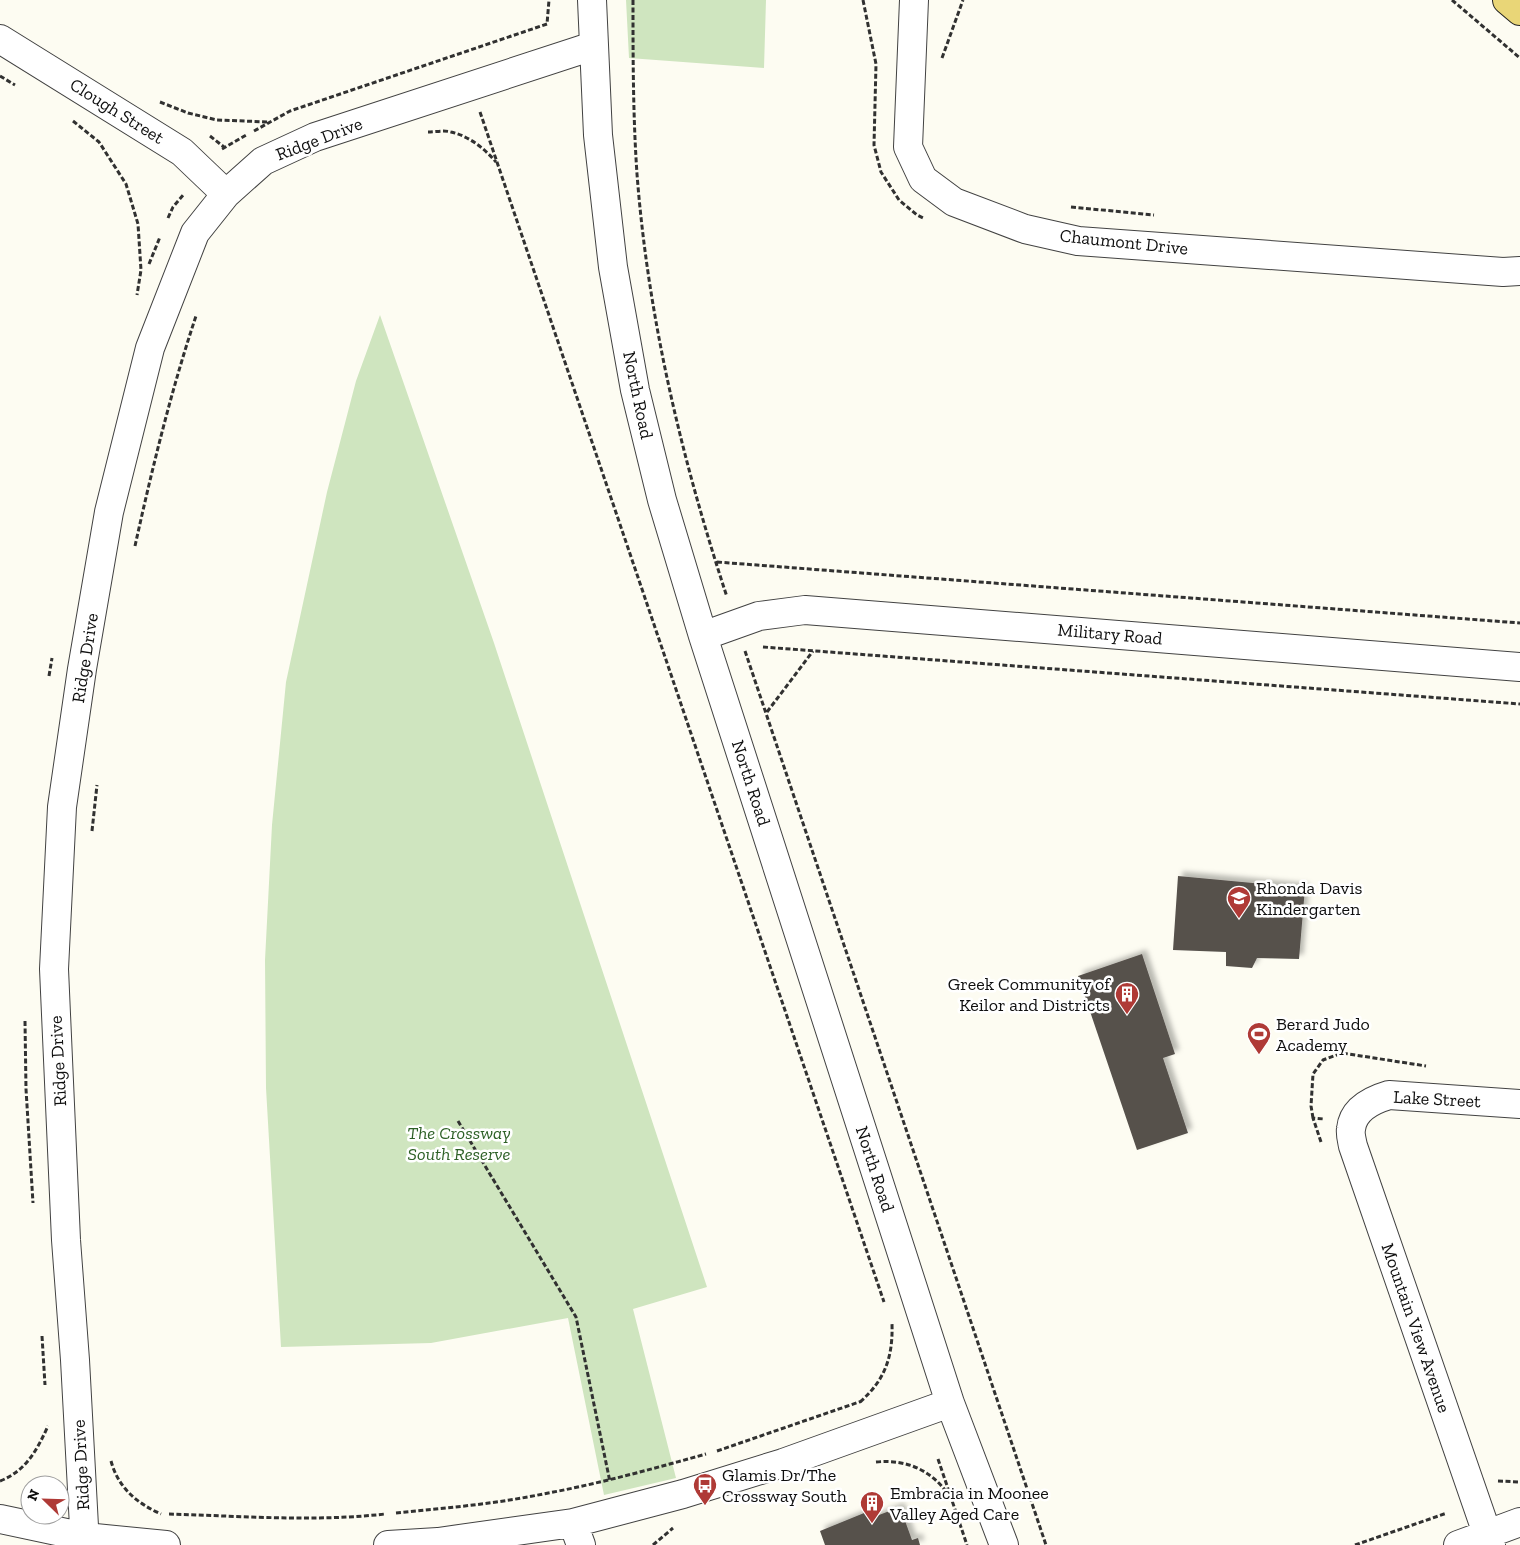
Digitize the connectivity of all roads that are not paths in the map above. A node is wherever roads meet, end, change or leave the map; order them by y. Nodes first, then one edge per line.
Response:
1 (592, 0) edge
2 (914, 0) edge
3 (1507, 0) edge
4 (1520, 10) edge
5 (0, 39) edge
6 (593, 46) junction
7 (226, 194) junction
8 (1520, 271) edge
9 (704, 636) junction
10 (1520, 667) edge
11 (1520, 1104) edge
12 (1360, 1111) joint
13 (950, 1403) junction
14 (0, 1519) edge
15 (1517, 1524) edge
16 (577, 1534) edge
17 (1489, 1540) edge
18 (85, 1541) edge
19 (166, 1545) edge
20 (388, 1545) edge
21 (1004, 1545) edge
22 (1458, 1545) edge

1 - 6 street, North Road
2 - 8 street, Chaumont Drive
3 - 4 main road
5 - 7 street, Clough Street
6 - 7 street, Ridge Drive
6 - 9 street, North Road
7 - 18 street, Ridge Drive
9 - 10 street, Military Road
9 - 13 street, North Road
11 - 12 street, Lake Street
12 - 17 street, Mountain View Avenue
13 - 16 street
13 - 21 street, North Road
14 - 18 street
15 - 17 street
16 - 20 street
17 - 22 street
18 - 19 street

